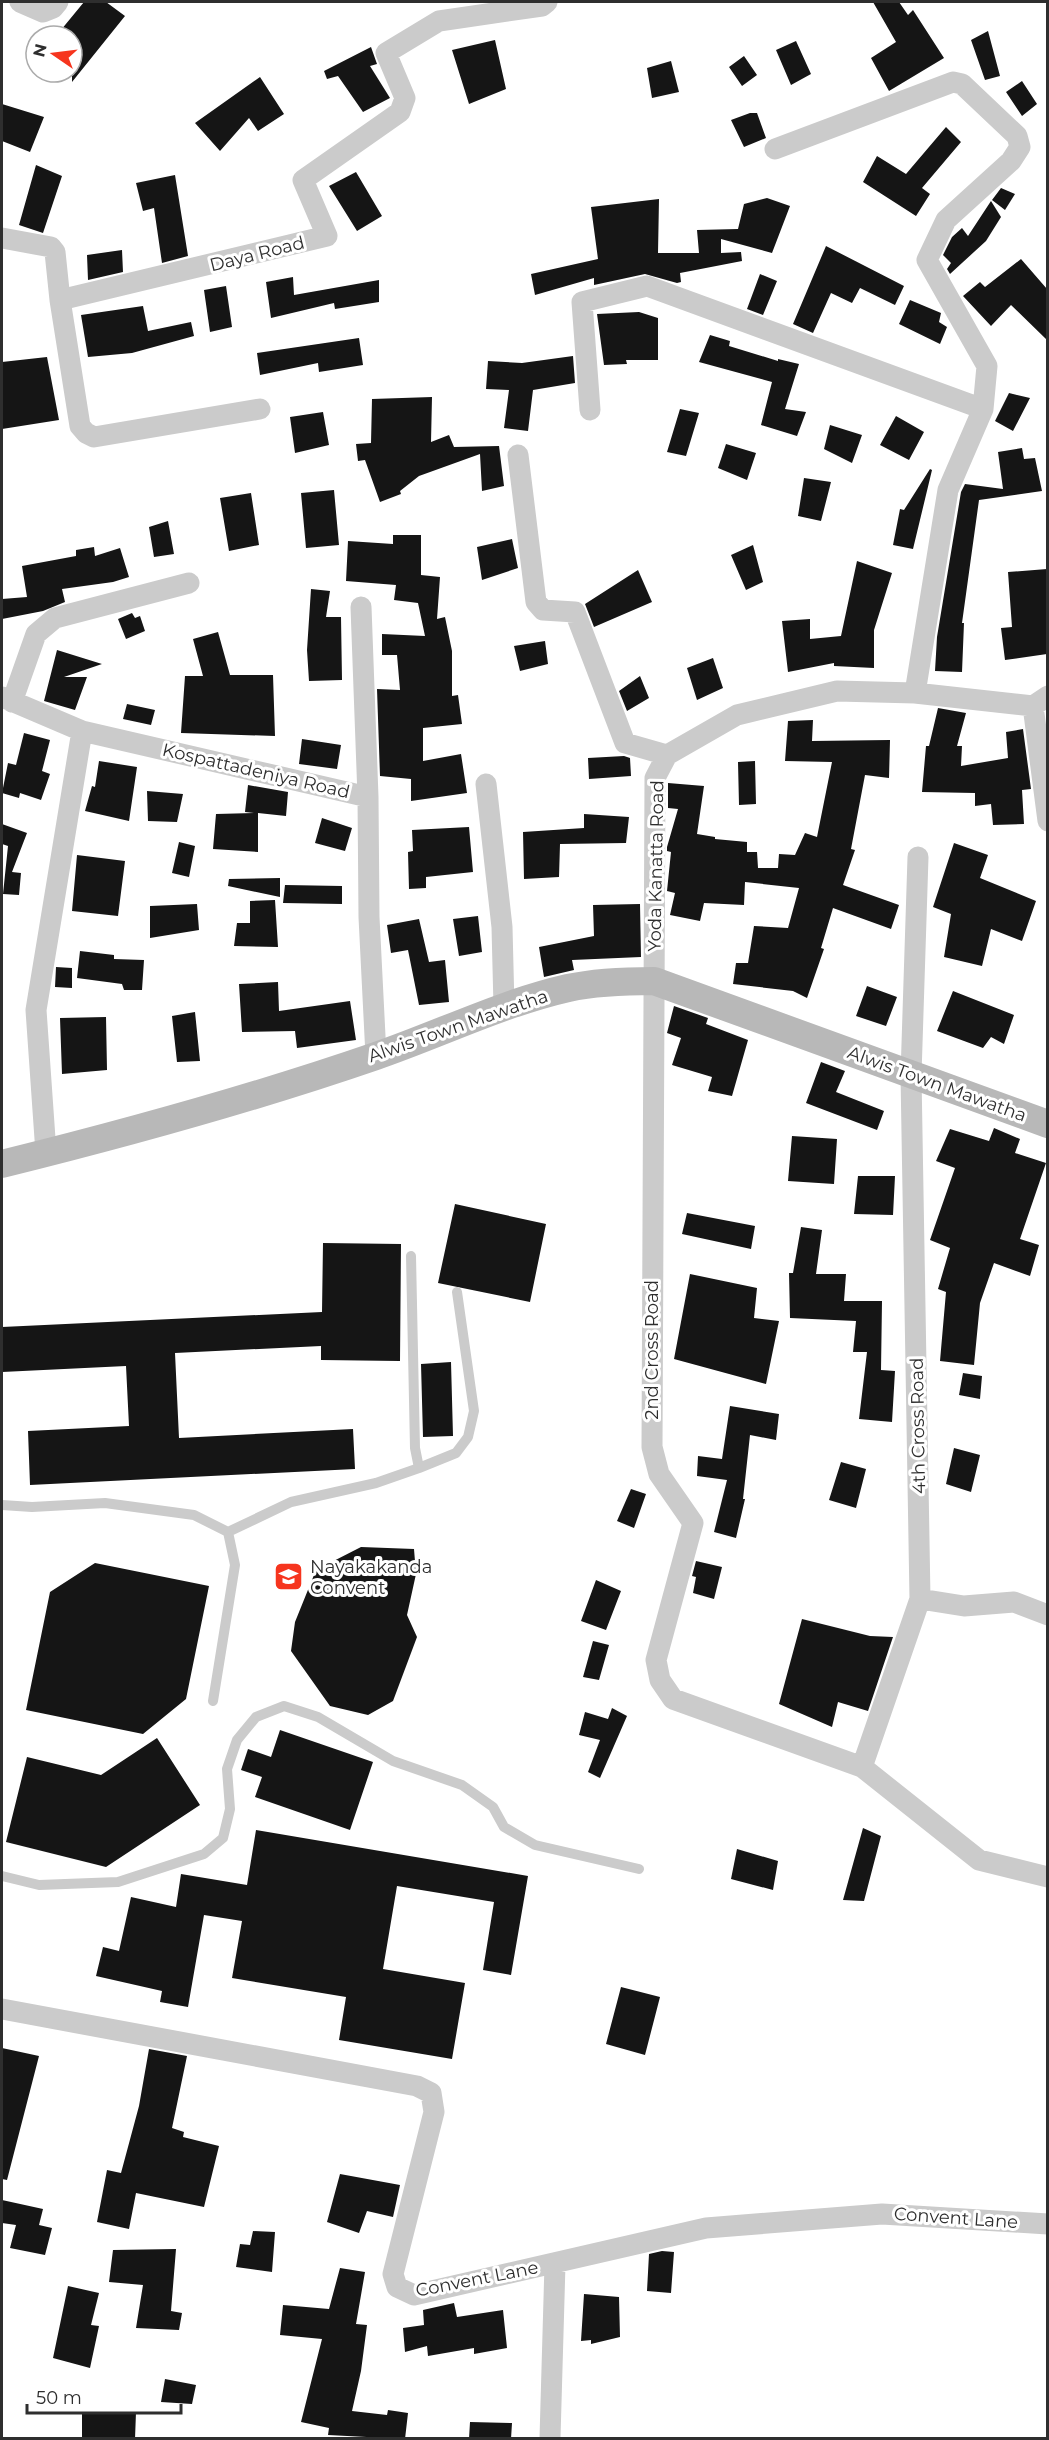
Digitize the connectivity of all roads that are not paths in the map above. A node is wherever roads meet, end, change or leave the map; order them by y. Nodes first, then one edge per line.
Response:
1 (20, 2) edge
2 (58, 2) edge
3 (547, 2) edge
4 (775, 149) dead end
5 (2, 238) edge
6 (60, 300) junction
7 (260, 409) dead end
8 (983, 409) junction
9 (590, 410) dead end
10 (519, 454) dead end
11 (189, 583) dead end
12 (361, 607) dead end
13 (915, 693) junction
14 (7, 700) edge
15 (1040, 701) edge
16 (82, 731) junction
17 (667, 755) junction
18 (486, 784) dead end
19 (368, 797) junction
20 (1047, 821) edge
21 (918, 857) dead end
22 (654, 981) junction
23 (504, 1007) junction
24 (376, 1056) junction
25 (911, 1075) junction
26 (1047, 1124) edge
27 (46, 1153) junction
28 (2, 1164) edge
29 (411, 1256) dead end
30 (458, 1292) dead end
31 (419, 1468) junction
32 (2, 1505) edge
33 (228, 1532) junction
34 (920, 1599) junction
35 (1047, 1615) edge
36 (213, 1701) dead end
37 (862, 1767) junction
38 (639, 1869) dead end
39 (2, 1876) edge
40 (1047, 1877) edge
41 (2, 2008) edge
42 (1047, 2224) edge
43 (555, 2264) junction
44 (550, 2439) edge

1 - 2 street
3 - 6 street, Daya Road
4 - 8 street
5 - 6 street
6 - 7 street
8 - 9 street
8 - 13 street
10 - 17 street
11 - 14 street
12 - 19 street
13 - 15 street, Yoda Kanatta Road
13 - 17 street, Yoda Kanatta Road
14 - 16 street, Kospattadeniya Road
15 - 20 street
16 - 19 street, Kospattadeniya Road
16 - 27 street
17 - 22 street, Yoda Kanatta Road
18 - 23 street
19 - 24 street, Kospattadeniya Road
21 - 25 street, 4th Cross Road
22 - 23 street, Alwis Town Mawatha
22 - 25 street, Alwis Town Mawatha
22 - 37 street, 2nd Cross Road
23 - 24 street, Alwis Town Mawatha
24 - 27 street, Alwis Town Mawatha
25 - 26 street, Alwis Town Mawatha
25 - 34 street, 4th Cross Road
27 - 28 street, Alwis Town Mawatha
29 - 31 lane
30 - 31 lane
31 - 33 lane
32 - 33 lane
33 - 36 lane
34 - 35 street
34 - 37 street, 4th Cross Road
37 - 40 street
38 - 39 lane
41 - 43 street, Convent Lane
42 - 43 street, Convent Lane
43 - 44 street

